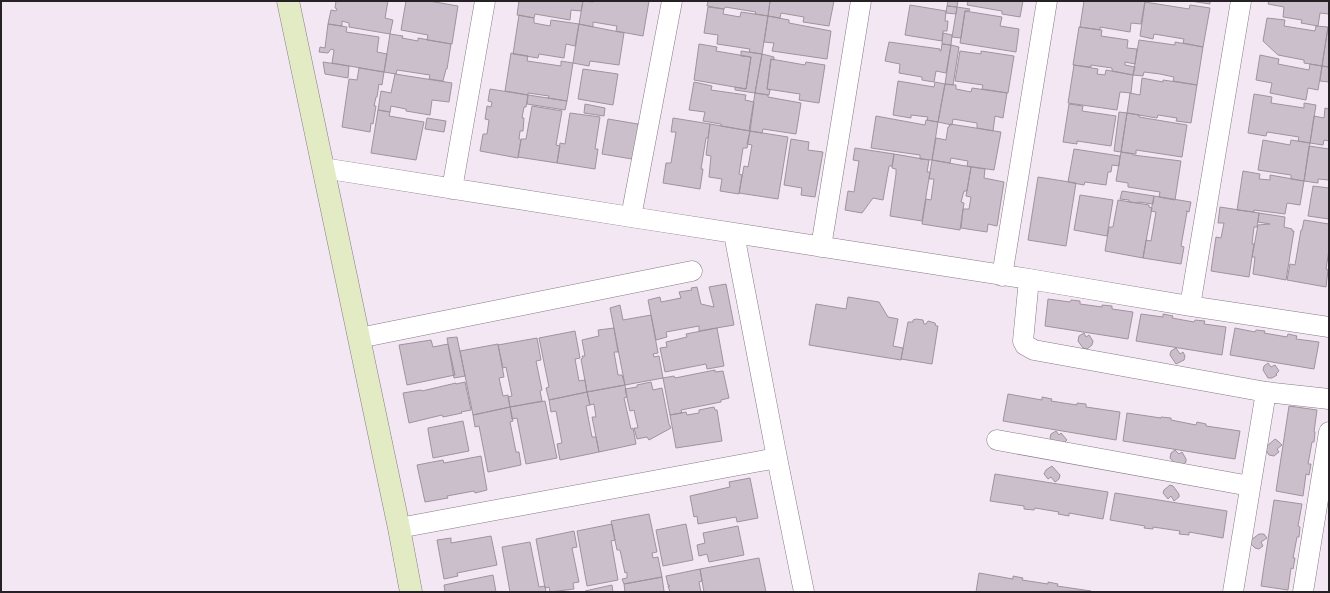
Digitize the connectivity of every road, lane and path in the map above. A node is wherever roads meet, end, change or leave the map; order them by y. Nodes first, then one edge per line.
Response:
1 (485, 1) edge
2 (672, 1) edge
3 (861, 1) edge
4 (1047, 1) edge
5 (1242, 1) edge
6 (288, 2) edge
7 (323, 168) junction
8 (452, 189) junction
9 (631, 217) junction
10 (734, 234) junction
11 (821, 247) junction
12 (692, 271) dead end
13 (1002, 276) junction
14 (1029, 279) junction
15 (1190, 306) junction
16 (1329, 327) edge
17 (359, 338) junction
18 (1266, 392) junction
19 (1329, 399) edge
20 (1329, 432) edge
21 (997, 440) dead end
22 (777, 458) junction
23 (1250, 486) junction
24 (1322, 520) edge
25 (399, 528) junction
26 (411, 592) edge
27 (804, 592) edge
28 (1233, 592) edge
29 (1303, 592) edge

1 - 8 street
2 - 9 street
3 - 11 street
4 - 13 street
5 - 15 street
6 - 7 street
7 - 8 street
7 - 17 street
8 - 9 street
9 - 10 street
10 - 11 street
10 - 22 street
11 - 13 street
12 - 17 street
13 - 14 street
14 - 15 street
14 - 18 street
15 - 16 street
17 - 25 street
18 - 19 street
18 - 23 street
20 - 24 street
21 - 23 street
22 - 25 street
22 - 27 street
23 - 28 street
24 - 29 street
25 - 26 street

